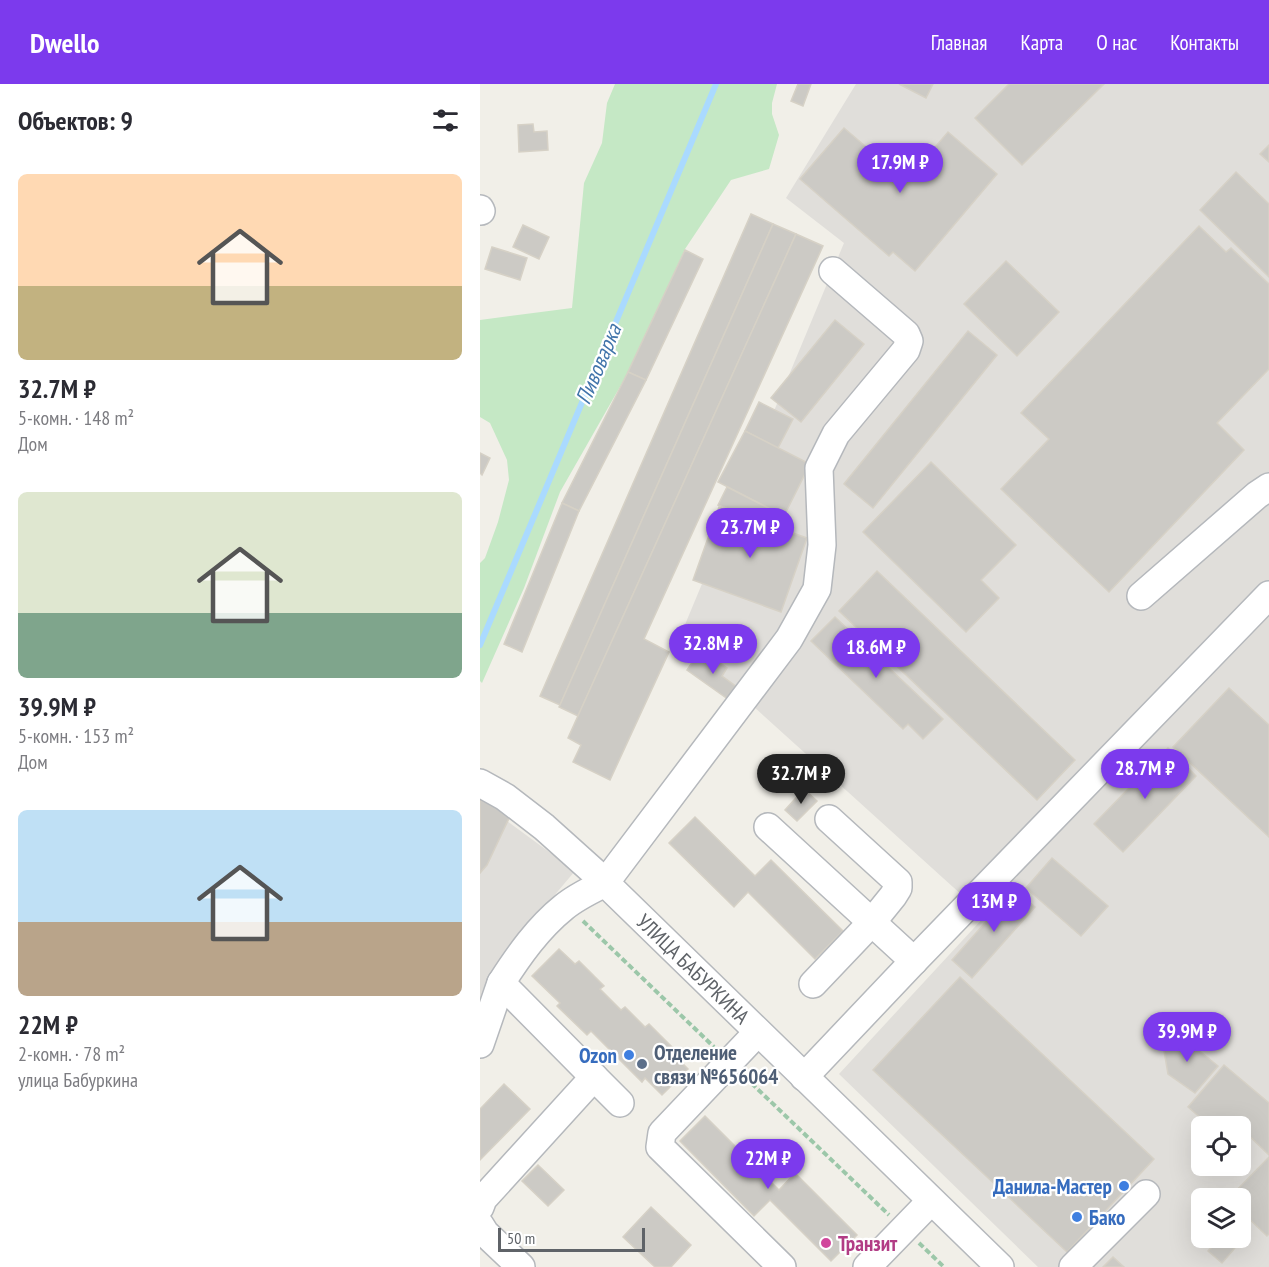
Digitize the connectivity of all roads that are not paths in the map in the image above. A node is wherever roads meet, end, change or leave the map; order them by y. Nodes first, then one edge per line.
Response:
1 (834, 270) dead end
2 (1269, 487) edge
3 (1269, 595) edge
4 (1141, 596) dead end
5 (480, 783) edge
6 (829, 819) dead end
7 (768, 827) dead end
8 (605, 883) junction
9 (872, 922) junction
10 (914, 961) junction
11 (501, 983) junction
12 (813, 984) dead end
13 (758, 1032) junction
14 (480, 1044) edge
15 (594, 1077) junction
16 (804, 1077) junction
17 (620, 1103) dead end
18 (1146, 1194) dead end
19 (931, 1201) junction
20 (480, 1207) edge
21 (480, 1225) edge
22 (521, 1267) edge
23 (782, 1267) edge
24 (867, 1267) edge
25 (1000, 1267) edge
26 (1073, 1267) edge

1 - 8 street
2 - 4 street
3 - 10 street
5 - 8 street, УЛИЦА БАБУРКИНА
6 - 9 street
7 - 9 street
8 - 11 street
8 - 13 street, УЛИЦА БАБУРКИНА
9 - 10 street
9 - 12 street
10 - 16 street
11 - 14 street
11 - 15 street
13 - 16 street, УЛИЦА БАБУРКИНА
13 - 23 street
15 - 17 street
15 - 20 street
16 - 19 street, УЛИЦА БАБУРКИНА
18 - 26 street
19 - 24 street
19 - 25 street, УЛИЦА БАБУРКИНА
21 - 22 street

